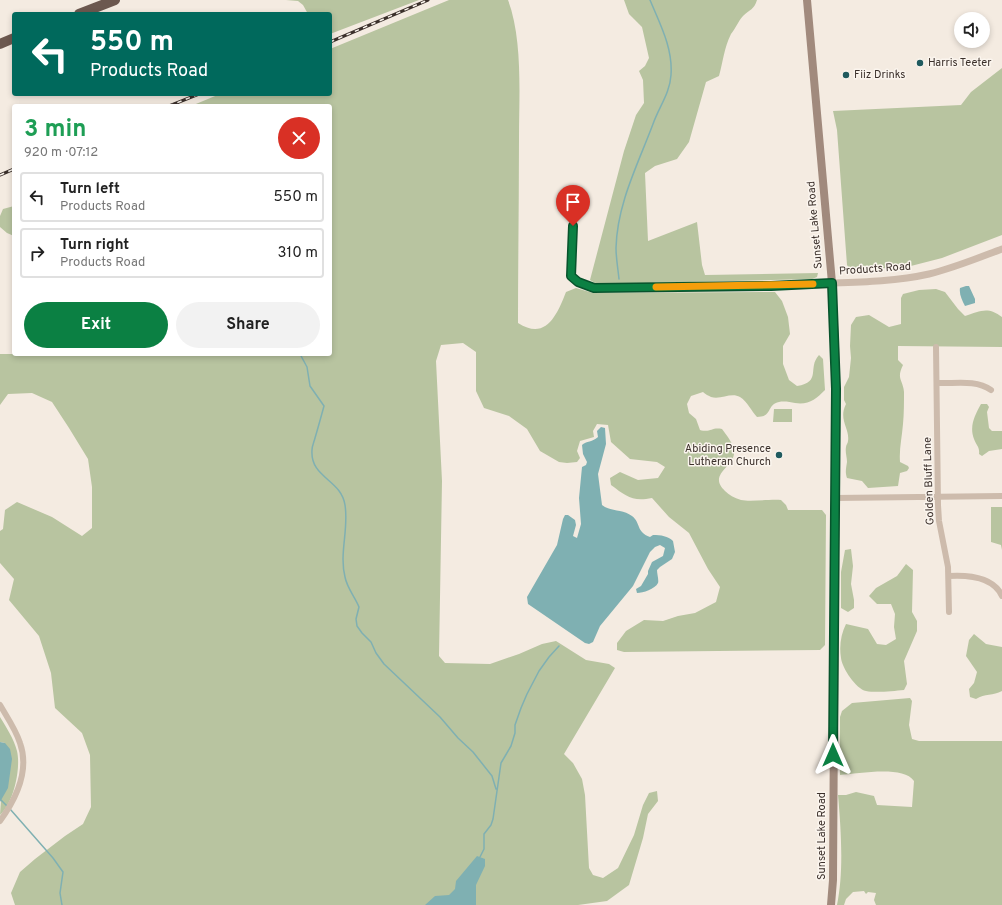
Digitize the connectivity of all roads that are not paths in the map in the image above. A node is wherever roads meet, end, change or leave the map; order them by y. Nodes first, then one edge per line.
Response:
1 (115, 0) edge
2 (807, 0) edge
3 (84, 12) edge
4 (12, 39) edge
5 (0, 44) edge
6 (574, 214) dead end
7 (1002, 249) edge
8 (832, 283) junction
9 (936, 348) dead end
10 (937, 383) junction
11 (991, 390) dead end
12 (1002, 496) edge
13 (938, 497) junction
14 (835, 498) junction
15 (949, 576) junction
16 (1002, 596) edge
17 (949, 612) dead end
18 (0, 705) edge
19 (0, 821) edge
20 (831, 905) edge

1 - 3 highway
2 - 8 main road, Sunset Lake Road
4 - 5 highway
6 - 8 street, Products Road
7 - 8 street, Products Road
8 - 14 main road, Sunset Lake Road
9 - 10 street, Golden Bluff Lane
10 - 11 street
10 - 13 street, Golden Bluff Lane
12 - 13 street
13 - 14 street
13 - 15 street, Golden Bluff Lane
14 - 20 main road, Sunset Lake Road
15 - 16 street
15 - 17 street, Golden Bluff Lane
18 - 19 street

